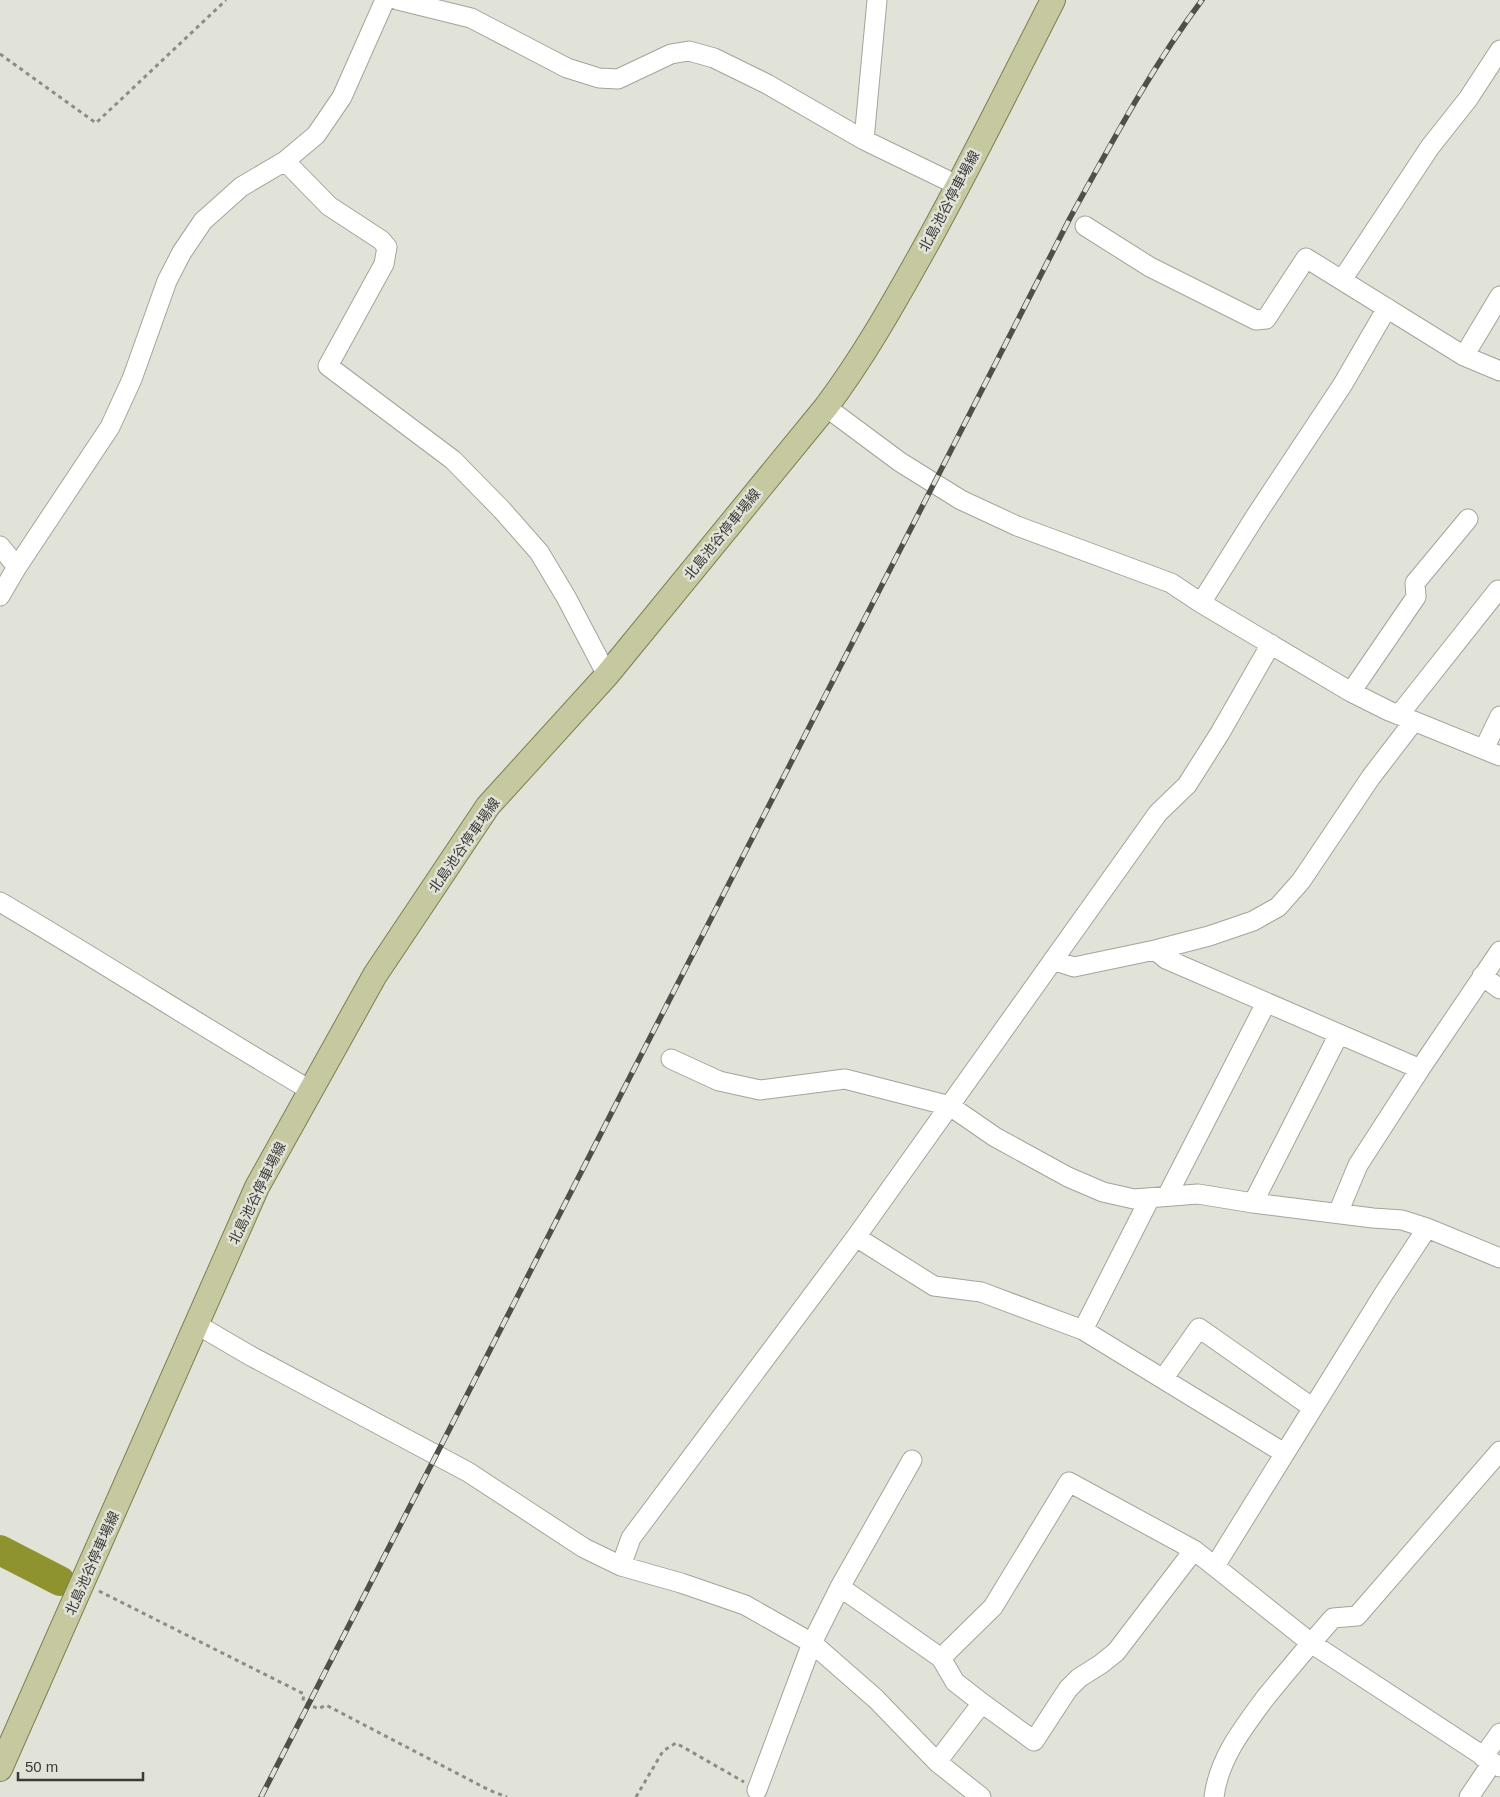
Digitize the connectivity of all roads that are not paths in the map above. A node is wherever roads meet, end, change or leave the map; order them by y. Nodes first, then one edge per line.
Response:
1 (385, 0) edge
2 (398, 0) edge
3 (877, 0) edge
4 (1053, 0) edge
5 (1500, 50) edge
6 (864, 140) junction
7 (285, 161) junction
8 (959, 186) junction
9 (1085, 226) dead end
10 (1342, 280) junction
11 (1500, 296) edge
12 (1388, 308) junction
13 (1464, 356) junction
14 (1500, 371) edge
15 (826, 407) junction
16 (1468, 519) dead end
17 (0, 546) edge
18 (17, 568) junction
19 (1500, 591) edge
20 (0, 596) edge
21 (1201, 603) junction
22 (1271, 644) junction
23 (607, 675) junction
24 (1351, 692) junction
25 (1500, 716) edge
26 (1406, 718) junction
27 (1496, 753) edge
28 (0, 902) edge
29 (1155, 950) junction
30 (1500, 951) edge
31 (1053, 960) junction
32 (1482, 976) junction
33 (1500, 989) edge
34 (1266, 1003) junction
35 (1339, 1034) junction
36 (671, 1060) dead end
37 (1420, 1069) junction
38 (310, 1090) junction
39 (950, 1106) junction
40 (1158, 1197) junction
41 (1253, 1203) junction
42 (1338, 1213) junction
43 (1427, 1228) junction
44 (856, 1237) junction
45 (1500, 1258) edge
46 (196, 1324) junction
47 (1083, 1330) junction
48 (1163, 1379) junction
49 (1313, 1408) junction
50 (1500, 1451) edge
51 (1284, 1453) junction
52 (912, 1460) dead end
53 (1194, 1550) junction
54 (621, 1566) junction
55 (1214, 1566) junction
56 (840, 1587) junction
57 (812, 1643) junction
58 (1311, 1643) junction
59 (941, 1658) junction
60 (982, 1704) junction
61 (1500, 1733) edge
62 (937, 1762) junction
63 (1492, 1762) edge
64 (0, 1769) edge
65 (757, 1790) road end
66 (981, 1797) edge
67 (1214, 1797) edge
68 (1469, 1797) edge

1 - 7 street
2 - 6 street
3 - 6 street
4 - 8 main road, 北島池谷停車場線
5 - 10 street
6 - 8 street
7 - 18 street
7 - 23 street
8 - 15 main road, 北島池谷停車場線
9 - 10 street
10 - 12 street
11 - 13 street
12 - 13 street
12 - 21 street
13 - 14 street
15 - 21 street
15 - 23 main road, 北島池谷停車場線
16 - 24 street
17 - 18 street
18 - 20 street
19 - 26 street
21 - 22 street
22 - 24 street
22 - 31 street
23 - 38 main road, 北島池谷停車場線
24 - 26 street
25 - 27 street
26 - 27 street
26 - 29 street
28 - 38 street
29 - 31 street
29 - 34 street
30 - 32 street
31 - 39 street
32 - 33 street
32 - 37 street
34 - 35 street
34 - 40 street
35 - 37 street
35 - 41 street
36 - 39 street
37 - 42 street
38 - 46 main road, 北島池谷停車場線
39 - 40 street
39 - 44 street
40 - 41 street
40 - 47 street
41 - 42 street
42 - 43 street
43 - 45 street
43 - 49 street
44 - 47 street
44 - 54 street
46 - 54 street
46 - 64 main road, 北島池谷停車場線
47 - 48 street
48 - 49 street
48 - 51 street
49 - 51 street
50 - 58 street
51 - 55 street
52 - 56 street
53 - 55 street
53 - 59 street
53 - 60 street
54 - 57 street
55 - 58 street
56 - 57 street
56 - 59 street
57 - 62 street
57 - 65 street
58 - 63 street
58 - 67 street
59 - 60 street
60 - 62 street
61 - 63 street
62 - 66 street
63 - 68 street

